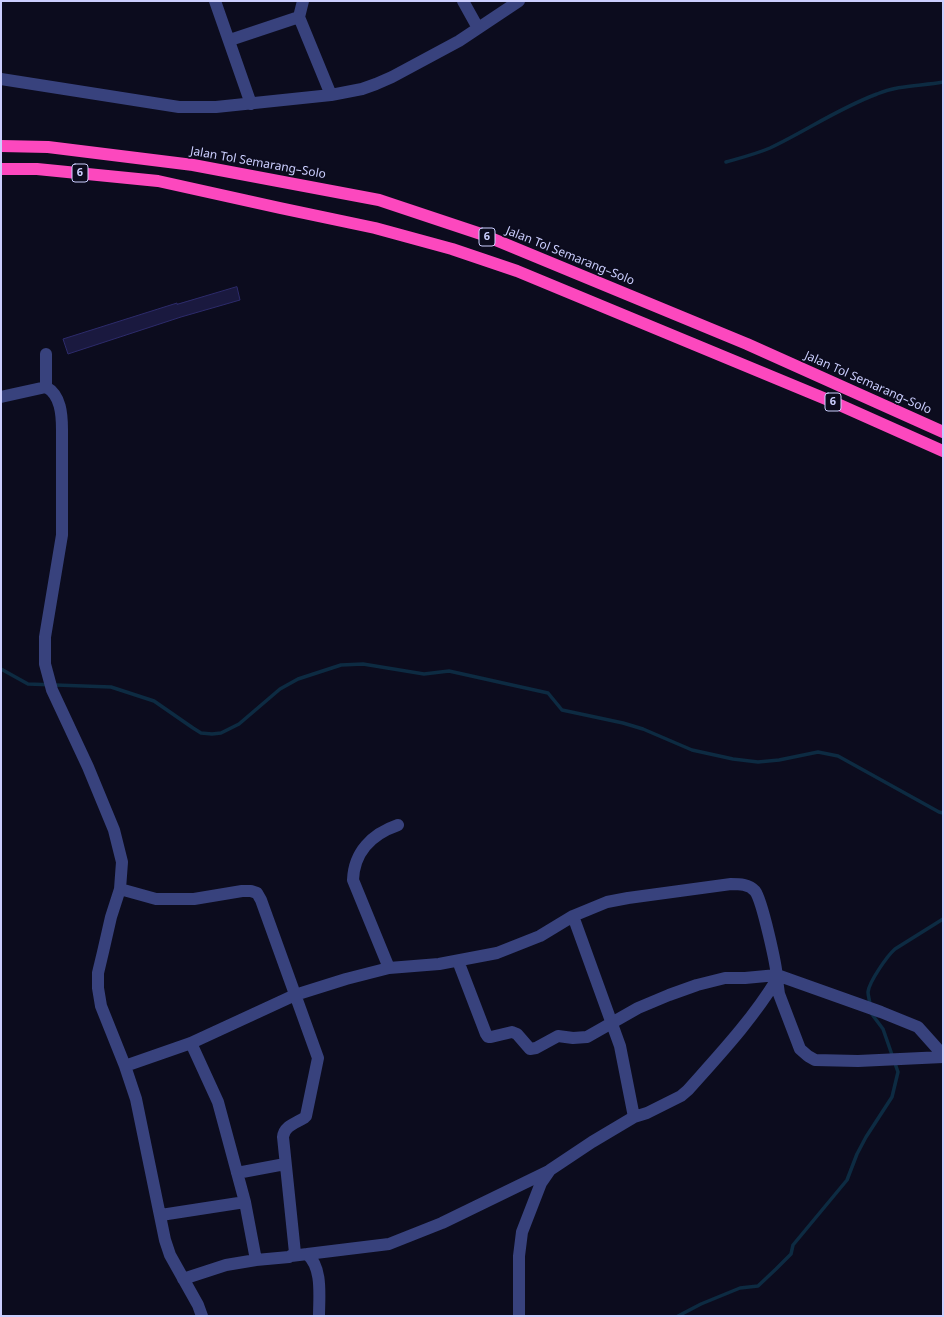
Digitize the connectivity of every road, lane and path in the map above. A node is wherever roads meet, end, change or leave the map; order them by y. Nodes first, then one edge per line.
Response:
1 (215, 1) edge
2 (303, 1) edge
3 (463, 1) edge
4 (519, 1) edge
5 (298, 17) junction
6 (478, 28) junction
7 (230, 40) junction
8 (1, 79) edge
9 (331, 95) junction
10 (251, 104) junction
11 (1, 146) edge
12 (1, 169) edge
13 (46, 354) dead end
14 (46, 387) junction
15 (1, 397) edge
16 (943, 432) edge
17 (943, 451) edge
18 (398, 825) dead end
19 (120, 889) junction
20 (573, 916) junction
21 (458, 961) junction
22 (389, 968) junction
23 (777, 977) junction
24 (295, 995) junction
25 (612, 1023) junction
26 (191, 1043) junction
27 (943, 1056) edge
28 (125, 1066) junction
29 (634, 1117) junction
30 (285, 1164) junction
31 (550, 1170) junction
32 (237, 1173) junction
33 (245, 1202) junction
34 (161, 1215) junction
35 (307, 1254) junction
36 (291, 1256) junction
37 (256, 1260) junction
38 (183, 1279) junction
39 (202, 1316) edge
40 (319, 1316) edge
41 (519, 1316) edge

1 - 7 street
2 - 5 street
3 - 6 street
4 - 6 street
5 - 7 street
5 - 9 street
6 - 9 street
7 - 10 street
8 - 10 street
9 - 10 street
11 - 16 highway, Jalan Tol Semarang–Solo / 6
12 - 17 highway, 6
13 - 14 street
14 - 15 street
14 - 19 street
18 - 22 street
19 - 24 street
19 - 28 street
20 - 21 street
20 - 23 street
20 - 25 street
21 - 22 street
21 - 25 street
22 - 24 street
23 - 25 street
23 - 27 street
23 - 27 street
23 - 29 street
24 - 26 street
24 - 30 street
25 - 29 street
26 - 28 street
26 - 32 street
28 - 34 street
29 - 31 street
30 - 32 street
30 - 36 street
31 - 35 street
31 - 41 street
32 - 33 street
33 - 34 street
33 - 37 street
34 - 38 street
35 - 36 street
35 - 40 street
36 - 37 street
37 - 38 street
38 - 39 street

